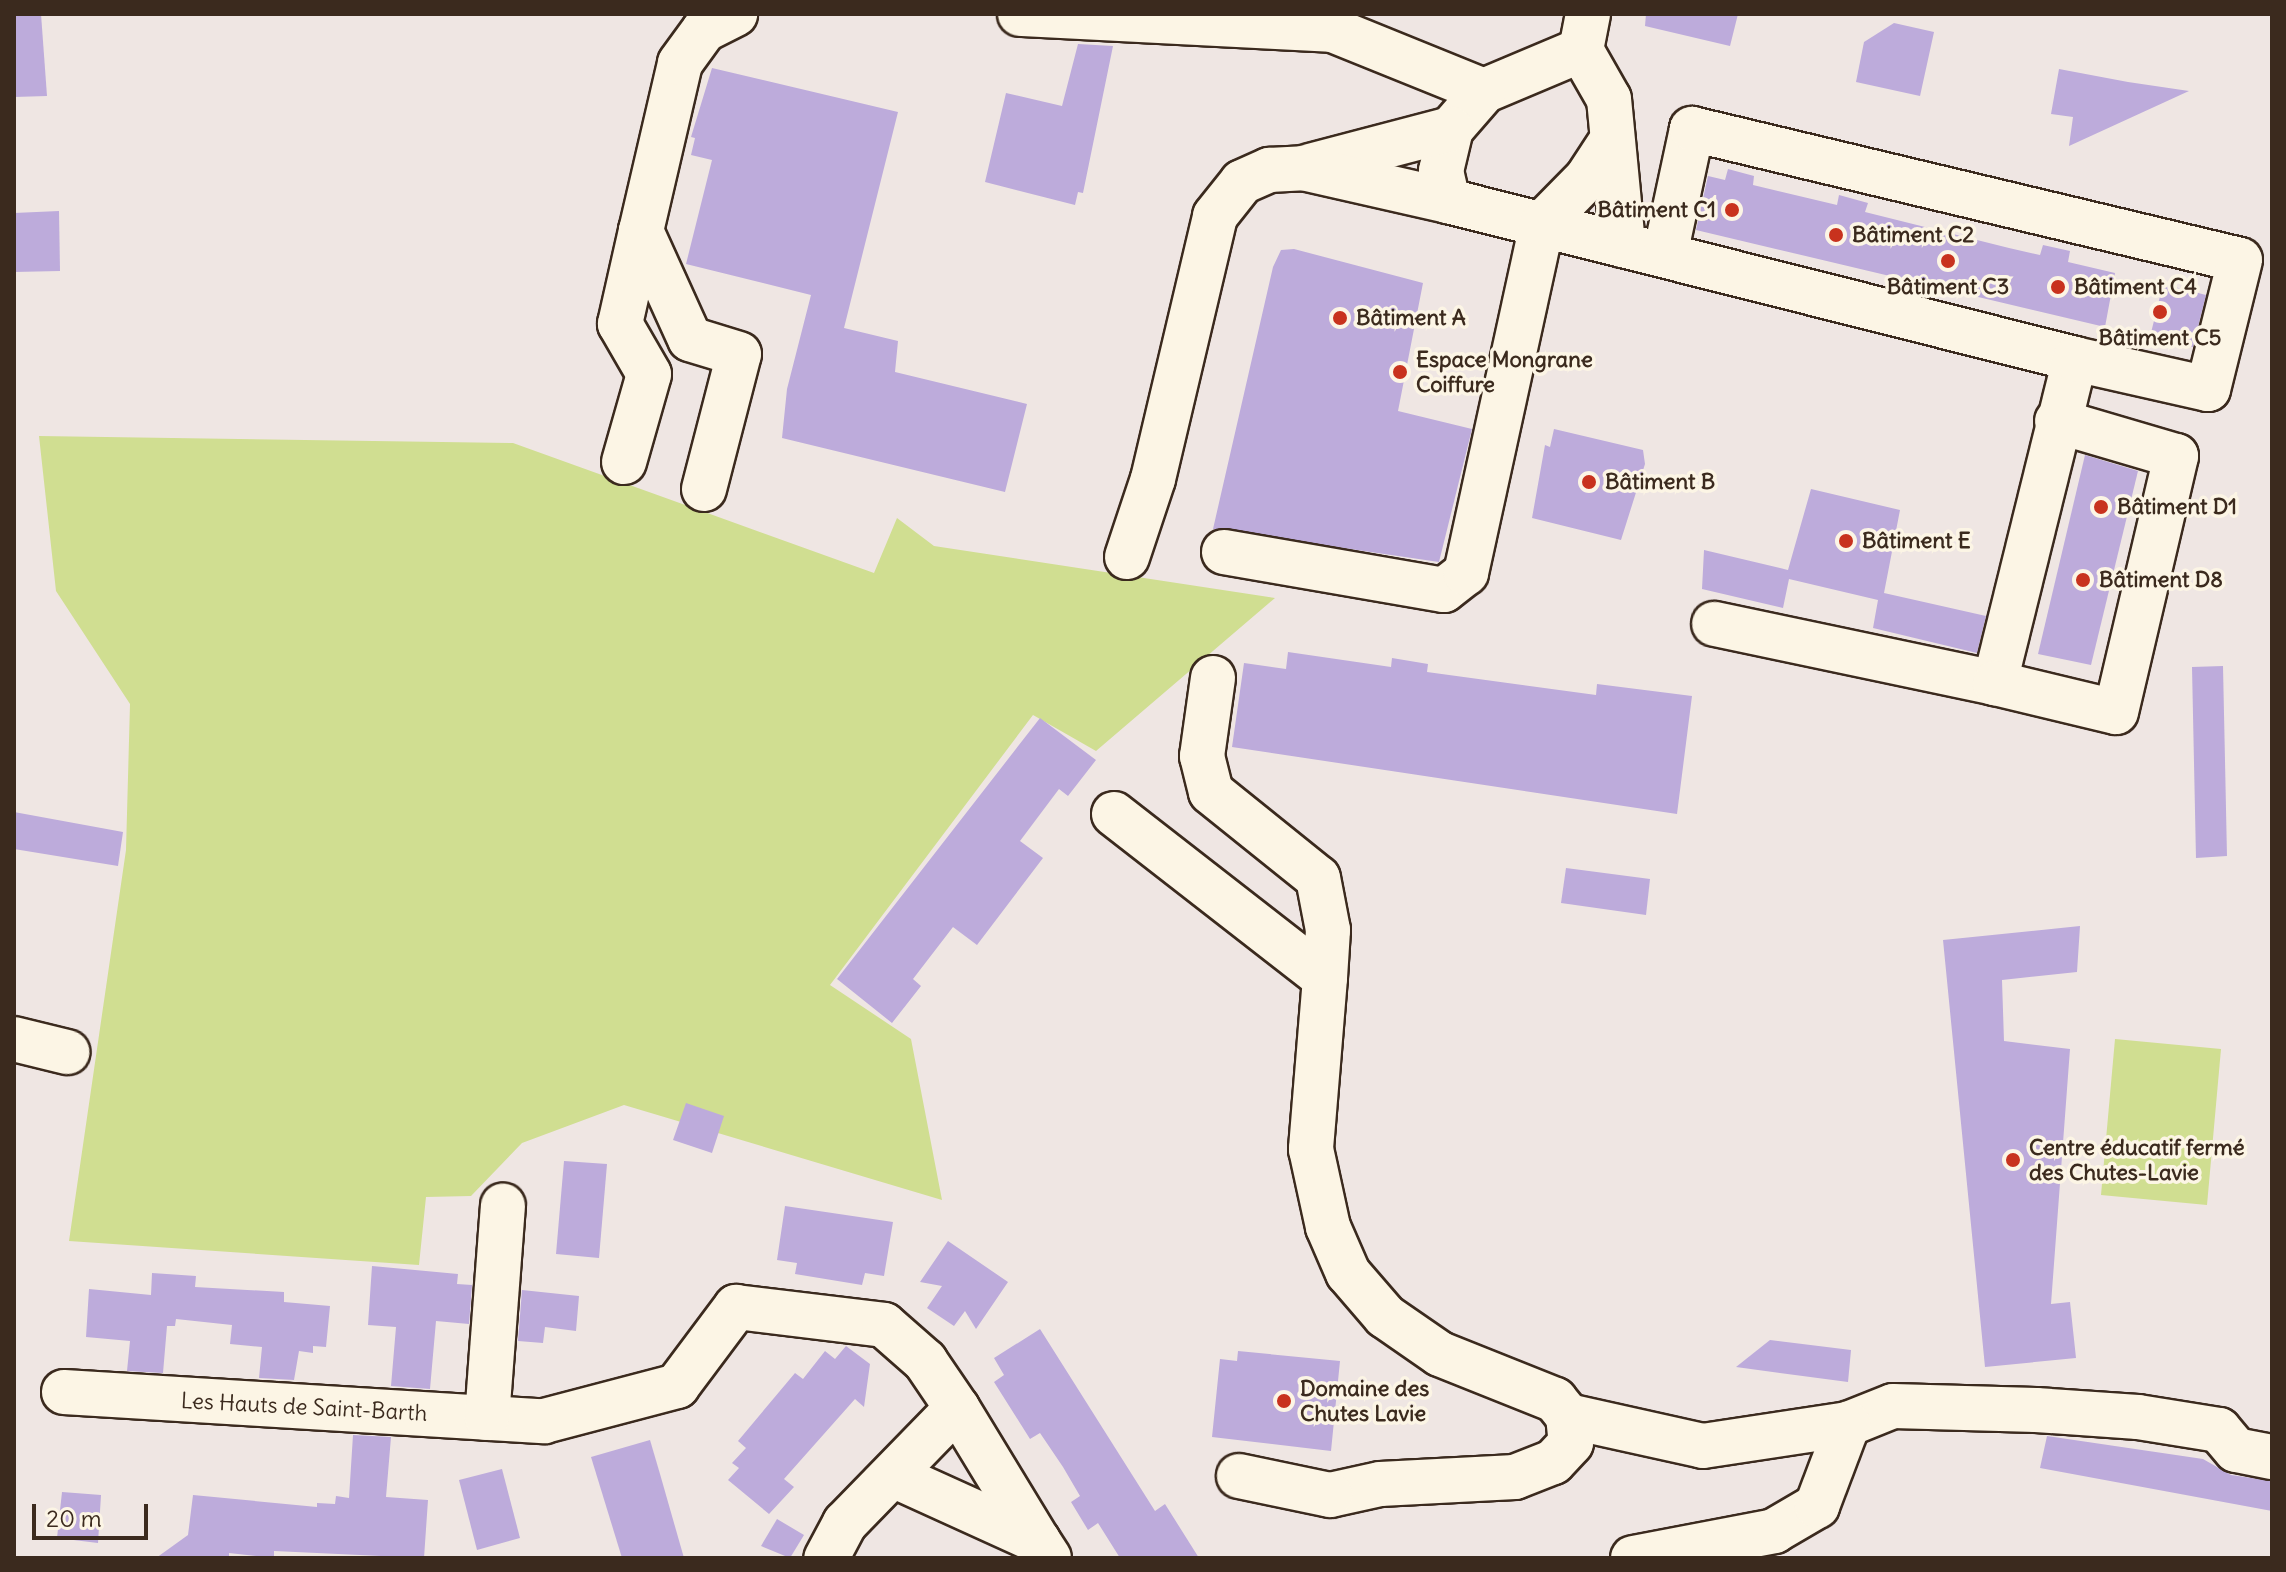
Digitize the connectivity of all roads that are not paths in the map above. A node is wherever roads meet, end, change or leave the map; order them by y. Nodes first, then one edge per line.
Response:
1 (735, 14) edge
2 (1020, 14) edge
3 (1584, 32) edge
4 (1484, 91) junction
5 (1451, 129) junction
6 (1610, 143) junction
7 (1303, 168) junction
8 (1448, 201) junction
9 (1542, 224) junction
10 (641, 231) junction
11 (1623, 245) junction
12 (1665, 255) junction
13 (2075, 359) junction
14 (2057, 421) junction
15 (624, 462) dead end
16 (704, 489) dead end
17 (1224, 552) dead end
18 (1127, 557) dead end
19 (1714, 624) dead end
20 (1213, 678) dead end
21 (1995, 683) junction
22 (1114, 814) dead end
23 (1325, 978) junction
24 (14, 1039) edge
25 (67, 1052) dead end
26 (503, 1206) dead end
27 (64, 1392) dead end
28 (957, 1408) junction
29 (1568, 1416) junction
30 (487, 1418) junction
31 (1848, 1424) junction
32 (2272, 1457) edge
33 (895, 1476) junction
34 (1239, 1476) dead end
35 (1044, 1549) edge
36 (826, 1558) edge
37 (1633, 1558) edge

1 - 10 street
2 - 4 street
3 - 4 street
3 - 6 street
4 - 5 street
5 - 7 street
5 - 8 street
6 - 9 street
6 - 11 street
7 - 8 street
7 - 18 street
8 - 9 street
9 - 11 street
9 - 17 street
10 - 15 street
10 - 16 street
11 - 12 street
12 - 13 street
12 - 13 street
13 - 14 street
14 - 21 street
14 - 21 street
19 - 21 street
20 - 23 street
22 - 23 street
23 - 29 street
24 - 25 street
26 - 30 street
27 - 30 street, Les Hauts de Saint-Barth
28 - 30 street, Les Hauts de Saint-Barth
28 - 33 street
28 - 35 street
29 - 31 street
29 - 34 street
31 - 32 street
31 - 37 street
33 - 35 street
33 - 36 street

